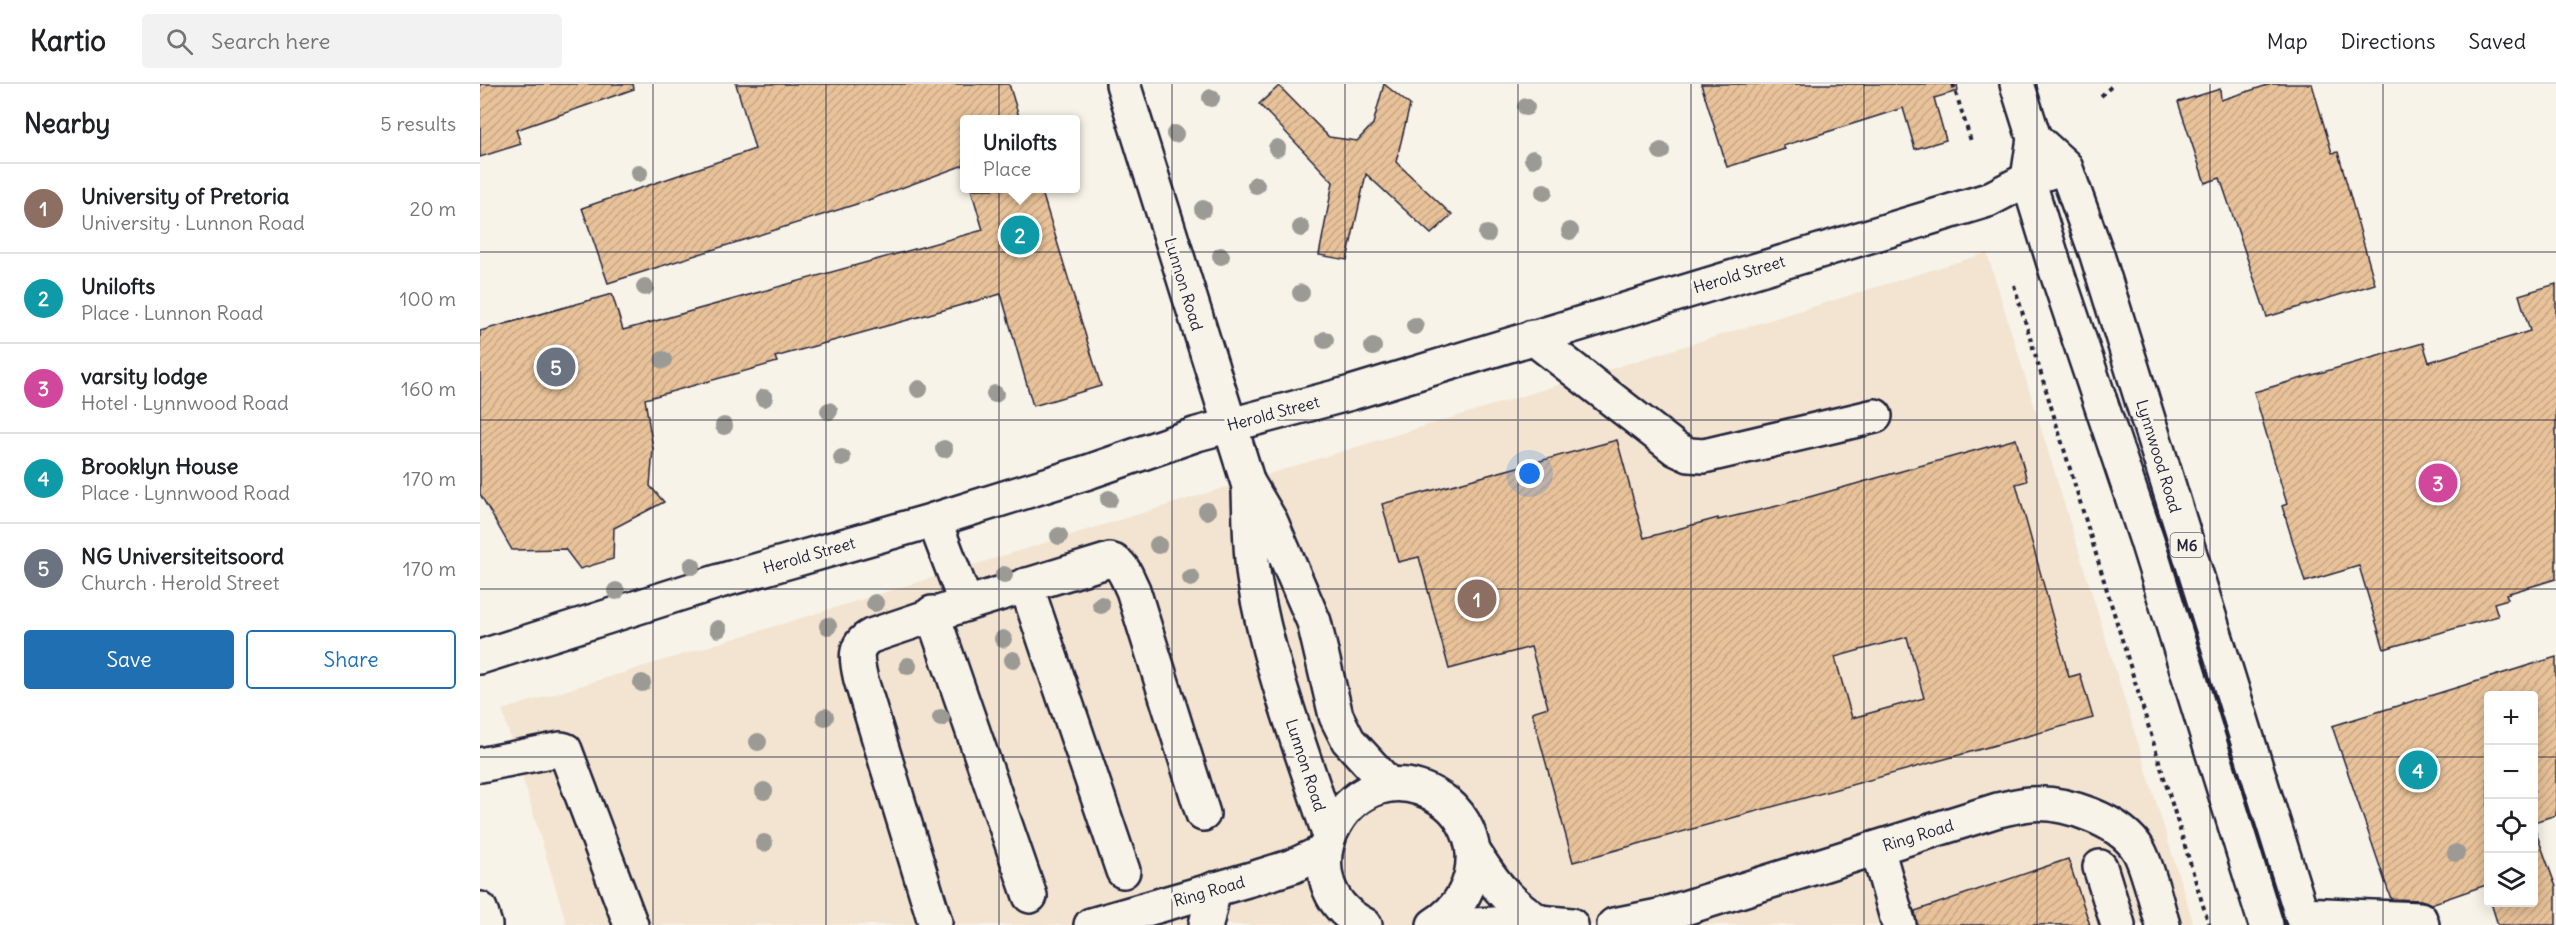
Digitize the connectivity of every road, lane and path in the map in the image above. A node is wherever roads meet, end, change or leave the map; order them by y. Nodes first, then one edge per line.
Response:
1 (1123, 84) edge
2 (1953, 84) edge
3 (2017, 84) edge
4 (2113, 85) edge
5 (2101, 96) dead end
6 (2034, 138) junction
7 (1971, 141) dead end
8 (2065, 166) junction
9 (2028, 179) junction
10 (2014, 285) dead end
11 (1532, 337) junction
12 (1875, 416) dead end
13 (1230, 425) junction
14 (1248, 483) junction
15 (934, 520) junction
16 (1026, 585) junction
17 (966, 604) junction
18 (932, 613) junction
19 (480, 657) edge
20 (480, 765) edge
21 (1389, 785) junction
22 (1203, 814) dead end
23 (1327, 843) junction
24 (1877, 848) junction
25 (1473, 851) junction
26 (2100, 867) dead end
27 (1123, 871) dead end
28 (1214, 889) junction
29 (1030, 896) dead end
30 (480, 909) edge
31 (2303, 919) edge
32 (935, 922) dead end
33 (1539, 922) junction
34 (2421, 922) edge
35 (485, 925) edge
36 (631, 925) edge
37 (1091, 925) edge
38 (1206, 925) edge
39 (1365, 925) edge
40 (1434, 925) edge
41 (1473, 925) edge
42 (1571, 925) edge
43 (1614, 925) edge
44 (1899, 925) edge
45 (2118, 925) edge
46 (2163, 925) edge
47 (2209, 925) edge
48 (2266, 925) edge

1 - 13 street, Lunnon Road
2 - 7 path
3 - 6 street, M6
4 - 5 path
6 - 8 street, Lynnwood Road / M6
6 - 9 street, M6
8 - 9 street, Herold Street
8 - 31 street, Lynnwood Road / M6
9 - 11 street, Herold Street
9 - 48 street, M6
10 - 47 path
11 - 12 street
11 - 13 street, Herold Street
13 - 14 street, Lunnon Road
13 - 15 street, Herold Street
14 - 21 street, Lunnon Road
14 - 23 street, Lunnon Road
15 - 17 street
15 - 19 street, Herold Street
16 - 17 street
16 - 22 street
16 - 27 street
17 - 18 street
18 - 29 street
18 - 32 street
20 - 36 street
21 - 23 street
21 - 25 street
23 - 28 street, Ring Road
23 - 39 street, Lunnon Road
24 - 43 street, Ring Road
24 - 44 street
24 - 46 street, Ring Road
25 - 33 street
25 - 40 street
26 - 45 street
28 - 37 street, Ring Road
28 - 38 street
30 - 35 street
31 - 34 street
33 - 41 street
33 - 42 street

